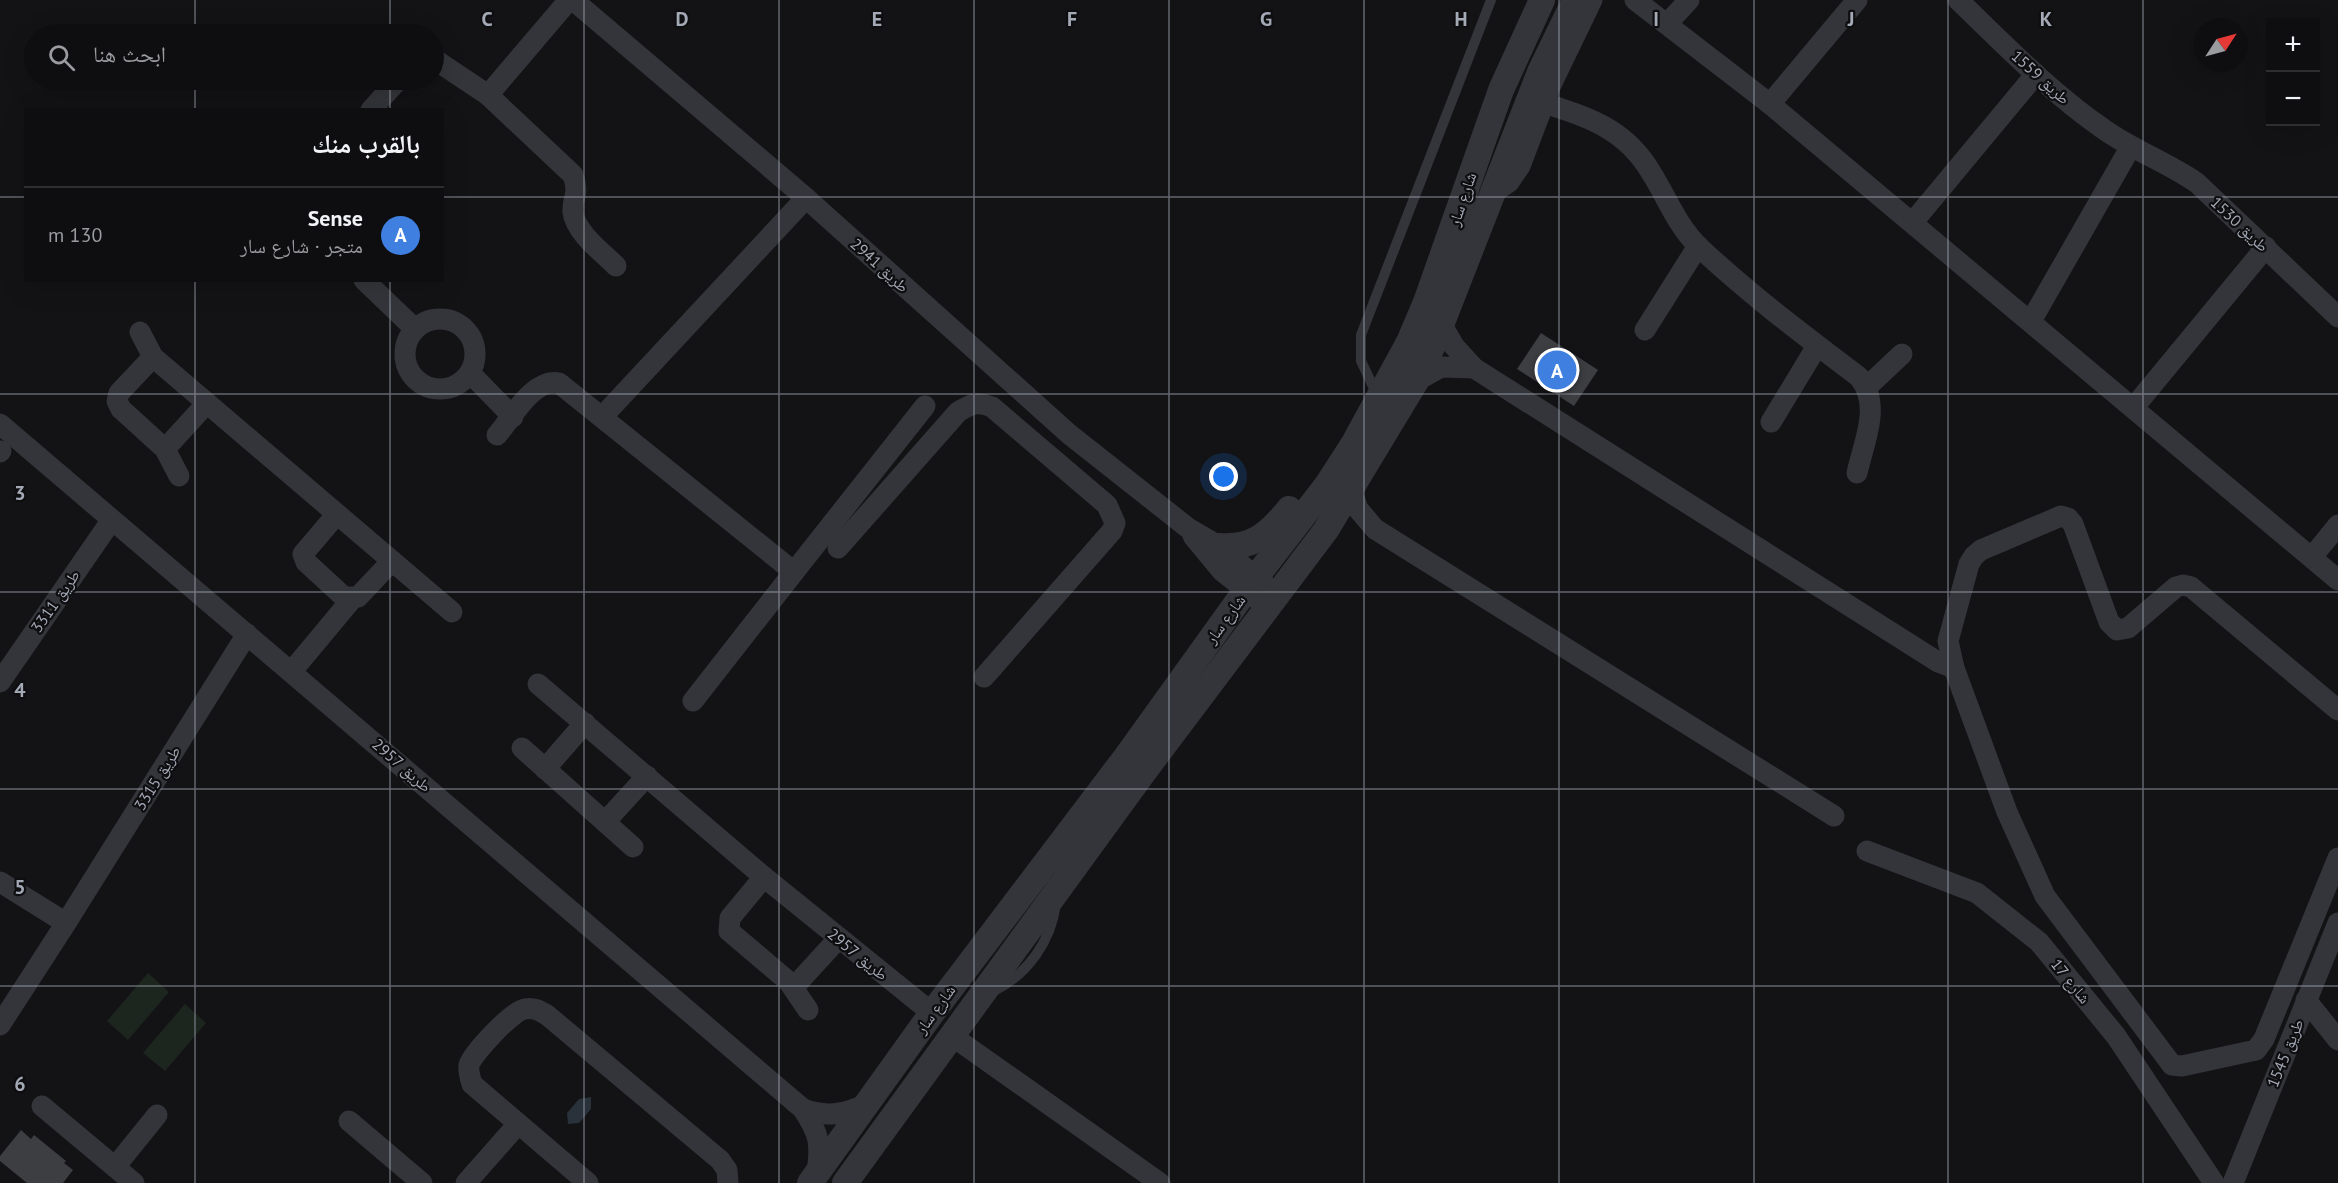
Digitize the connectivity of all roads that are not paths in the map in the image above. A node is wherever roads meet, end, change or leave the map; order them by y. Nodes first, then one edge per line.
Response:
1 (571, 0) edge
2 (1491, 0) edge
3 (1542, 0) edge
4 (1635, 0) edge
5 (1689, 0) edge
6 (1857, 0) edge
7 (1958, 0) edge
8 (1590, 2) edge
9 (1667, 24) junction
10 (444, 66) edge
11 (2036, 74) junction
12 (389, 90) edge
13 (488, 95) junction
14 (1544, 103) junction
15 (1770, 104) junction
16 (373, 108) edge
17 (2130, 148) junction
18 (1493, 193) junction
19 (806, 198) junction
20 (1912, 222) junction
21 (1698, 246) junction
22 (2266, 248) junction
23 (616, 266) dead end
24 (366, 282) edge
25 (2338, 317) edge
26 (2031, 321) junction
27 (1442, 325) junction
28 (414, 328) junction
29 (1645, 330) dead end
30 (140, 332) dead end
31 (1817, 346) junction
32 (1902, 354) dead end
33 (153, 357) junction
34 (1474, 368) junction
35 (470, 373) junction
36 (1416, 381) junction
37 (1867, 387) junction
38 (1379, 399) junction
39 (207, 403) junction
40 (925, 406) dead end
41 (2133, 407) junction
42 (603, 416) junction
43 (513, 417) junction
44 (1771, 422) dead end
45 (0, 424) edge
46 (1069, 434) junction
47 (497, 435) dead end
48 (1354, 443) junction
49 (165, 449) junction
50 (1049, 455) junction
51 (1857, 473) dead end
52 (179, 476) dead end
53 (1351, 489) junction
54 (338, 514) junction
55 (111, 521) junction
56 (2338, 525) edge
57 (1188, 528) junction
58 (1376, 529) junction
59 (1326, 530) junction
60 (1219, 546) junction
61 (838, 548) dead end
62 (2312, 557) junction
63 (392, 561) junction
64 (794, 572) junction
65 (2338, 580) edge
66 (1251, 584) junction
67 (352, 599) junction
68 (1272, 601) junction
69 (452, 612) dead end
70 (247, 634) junction
71 (1954, 668) junction
72 (292, 671) junction
73 (984, 677) dead end
74 (0, 682) edge
75 (538, 684) dead end
76 (693, 701) dead end
77 (2338, 710) edge
78 (585, 723) junction
79 (522, 748) dead end
80 (545, 769) junction
81 (647, 776) junction
82 (1833, 816) dead end
83 (605, 822) junction
84 (633, 847) dead end
85 (1867, 851) dead end
86 (2338, 858) edge
87 (764, 877) junction
88 (0, 882) edge
89 (66, 923) junction
90 (2338, 923) edge
91 (838, 939) junction
92 (794, 987) junction
93 (2306, 1000) junction
94 (808, 1010) dead end
95 (932, 1013) junction
96 (0, 1025) edge
97 (952, 1036) junction
98 (2338, 1040) edge
99 (868, 1103) junction
100 (42, 1106) dead end
101 (803, 1109) junction
102 (157, 1116) dead end
103 (349, 1121) dead end
104 (518, 1125) junction
105 (115, 1167) junction
106 (813, 1178) edge
107 (134, 1183) edge
108 (422, 1183) edge
109 (466, 1183) edge
110 (588, 1183) edge
111 (728, 1183) edge
112 (845, 1183) edge
113 (1160, 1183) edge
114 (2214, 1183) edge
115 (2233, 1183) edge

1 - 13 street
1 - 19 street, طريق 2941
2 - 38 lane
3 - 38 street, شارع سار
4 - 9 street
5 - 9 street
6 - 15 street
7 - 11 street, طريق 1559
8 - 14 street
8 - 18 street, شارع سار
9 - 15 street
10 - 13 street
11 - 17 street, طريق 1559
11 - 20 street
12 - 16 street
13 - 23 street
14 - 18 street
14 - 21 street
15 - 20 street
17 - 22 street, طريق 1530
17 - 26 street
18 - 27 street, شارع سار
19 - 42 street
19 - 46 street, طريق 2941
20 - 26 street
21 - 29 street
21 - 31 street
22 - 25 street, طريق 1530
22 - 41 street
24 - 28 street
26 - 41 street
27 - 34 street
27 - 36 street, شارع سار
28 - 35 street
28 - 35 street
30 - 33 street
31 - 37 street
31 - 44 street
32 - 37 street
33 - 39 street
33 - 49 street
34 - 36 street
34 - 71 street
35 - 43 street
36 - 53 street, شارع سار
37 - 51 street
38 - 48 street, شارع سار
39 - 49 street
39 - 54 street
40 - 64 street
41 - 62 street
42 - 43 street
42 - 64 street
43 - 47 street
45 - 55 street, طريق 2957
46 - 50 street
46 - 57 street, طريق 2941
48 - 60 street
48 - 66 street, شارع سار
49 - 52 street
50 - 61 street
50 - 73 street
53 - 58 street
53 - 59 street, شارع سار
54 - 63 street
54 - 67 street
55 - 70 street, طريق 2957
55 - 74 street, طريق 3311
56 - 62 street
57 - 60 street, طريق 2941
57 - 66 street, طريق 2941
58 - 59 street
58 - 82 street
59 - 68 street, شارع سار
60 - 66 street, طريق 2941
62 - 65 street
63 - 67 street
63 - 69 street
64 - 76 street
66 - 68 street, طريق 2941
66 - 95 street, شارع سار
67 - 72 street
68 - 97 street, شارع سار
70 - 72 street, طريق 2957
70 - 89 street, طريق 3315
71 - 77 street
71 - 86 street
72 - 101 street, طريق 2957
75 - 78 street, طريق 2957
78 - 80 street
78 - 81 street, طريق 2957
79 - 80 street
80 - 83 street
81 - 83 street
81 - 87 street, طريق 2957
83 - 84 street
85 - 114 street, شارع 17
87 - 91 street, طريق 2957
87 - 92 street
88 - 89 street
89 - 96 street, طريق 3315
90 - 93 street, طريق 1545
91 - 92 street
91 - 95 street, طريق 2957
92 - 94 street
93 - 98 street
93 - 115 street, طريق 1545
95 - 99 street, شارع سار
97 - 112 street, شارع سار
97 - 113 street
99 - 101 street, طريق 2957
99 - 106 street, شارع سار
100 - 105 street
101 - 106 street, طريق 2957
102 - 105 street
103 - 108 street
104 - 109 street
104 - 110 street
104 - 111 street
105 - 107 street

